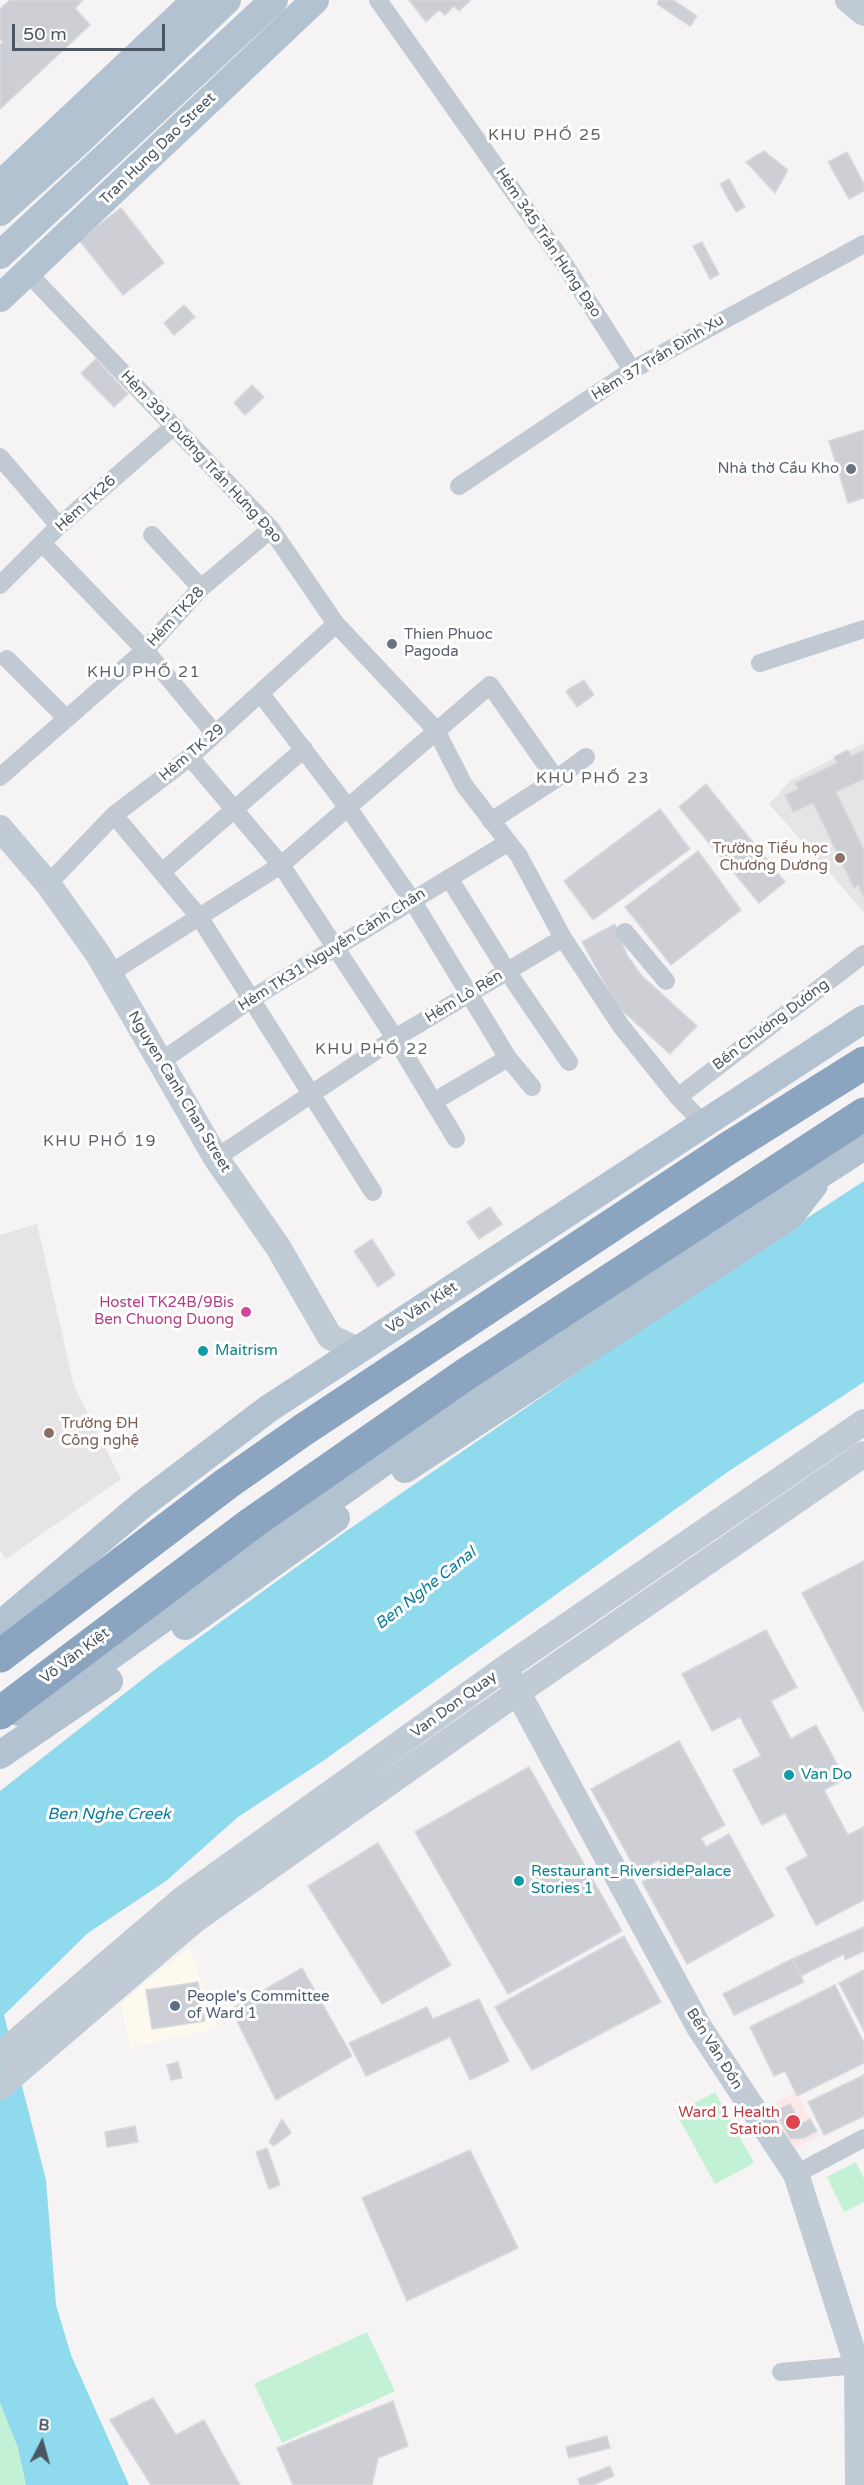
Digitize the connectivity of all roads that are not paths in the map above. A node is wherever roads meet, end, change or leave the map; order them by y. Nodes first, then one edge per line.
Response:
1 (196, 0) edge
2 (227, 0) edge
3 (274, 0) edge
4 (315, 0) edge
5 (378, 0) edge
6 (848, 0) edge
7 (864, 13) edge
8 (156, 53) junction
9 (184, 83) junction
10 (205, 104) junction
11 (92, 114) junction
12 (119, 143) junction
13 (142, 165) junction
14 (6, 194) edge
15 (864, 244) edge
16 (3, 252) edge
17 (28, 273) junction
18 (0, 298) edge
19 (632, 370) junction
20 (174, 426) junction
21 (0, 457) edge
22 (459, 486) dead end
23 (59, 526) junction
24 (271, 529) junction
25 (152, 535) dead end
26 (43, 544) junction
27 (0, 585) edge
28 (201, 588) junction
29 (336, 624) junction
30 (864, 629) edge
31 (145, 650) junction
32 (7, 659) dead end
33 (760, 663) dead end
34 (261, 694) junction
35 (66, 718) junction
36 (436, 730) junction
37 (216, 734) junction
38 (304, 749) junction
39 (190, 757) junction
40 (586, 757) dead end
41 (0, 777) edge
42 (556, 779) junction
43 (235, 809) junction
44 (349, 809) junction
45 (114, 815) junction
46 (491, 821) junction
47 (0, 828) edge
48 (507, 843) junction
49 (281, 865) junction
50 (162, 872) junction
51 (449, 878) junction
52 (48, 884) junction
53 (412, 900) junction
54 (200, 918) junction
55 (625, 932) dead end
56 (563, 938) junction
57 (336, 947) junction
58 (864, 954) edge
59 (507, 971) junction
60 (109, 974) junction
61 (666, 981) dead end
62 (469, 994) junction
63 (251, 999) junction
64 (864, 1019) edge
65 (395, 1038) junction
66 (508, 1058) junction
67 (160, 1062) junction
68 (569, 1062) dead end
69 (864, 1063) edge
70 (532, 1087) dead end
71 (311, 1095) junction
72 (678, 1096) junction
73 (433, 1102) junction
74 (864, 1114) edge
75 (705, 1125) junction
76 (456, 1139) dead end
77 (864, 1146) edge
78 (216, 1158) junction
79 (829, 1167) junction
80 (372, 1192) dead end
81 (330, 1337) junction
82 (358, 1350) junction
83 (325, 1371) junction
84 (864, 1422) edge
85 (864, 1454) edge
86 (0, 1625) edge
87 (0, 1656) edge
88 (505, 1668) junction
89 (517, 1693) junction
90 (0, 1713) edge
91 (0, 1722) edge
92 (0, 1755) edge
93 (190, 1909) junction
94 (0, 2055) edge
95 (0, 2087) edge
96 (864, 2138) edge
97 (796, 2175) junction
98 (857, 2365) junction
99 (781, 2372) dead end
100 (858, 2485) edge

1 - 8 main road
2 - 8 main road
3 - 9 main road, Tran Hung Dao Street
4 - 10 main road, Tran Hung Dao Street
5 - 19 street, Hẻm 345 Trần Hưng Ðạo
6 - 7 main road
8 - 11 main road
9 - 10 main road
9 - 12 main road, Tran Hung Dao Street
10 - 13 main road, Tran Hung Dao Street
11 - 12 main road
11 - 14 main road
12 - 13 main road
12 - 16 main road, Tran Hung Dao Street
13 - 17 main road, Tran Hung Dao Street
15 - 19 street, Hẻm 37 Trần Ðình Xu
16 - 17 main road
17 - 18 main road, Tran Hung Dao Street
17 - 20 street, Hẻm 391 Đường Trần Hưng Ðạo
19 - 22 street, Hẻm 37 Trần Ðình Xu
20 - 23 street, Hẻm TK26
20 - 24 street, Hẻm 391 Đường Trần Hưng Ðạo
21 - 23 street
23 - 26 street, Hẻm TK26
24 - 28 street, Hẻm TK28
24 - 29 street, Hẻm 391 Đường Trần Hưng Ðạo
25 - 28 street
26 - 27 street, Hẻm TK26
26 - 31 street
28 - 31 street, Hẻm TK28
29 - 34 street, Hẻm TK 29
29 - 36 street, Hẻm 391 Đường Trần Hưng Ðạo
30 - 33 street
31 - 35 street, Hẻm TK28
31 - 37 street
32 - 35 street
34 - 37 street, Hẻm TK 29
34 - 38 street
35 - 41 street, Hẻm TK28
36 - 42 street
36 - 44 street
36 - 46 street, Hẻm 391 Đường Trần Hưng Ðạo
37 - 39 street, Hẻm TK 29
38 - 43 street
38 - 44 street
39 - 43 street
39 - 45 street, Hẻm TK 29
40 - 42 street
42 - 46 street
43 - 49 street
43 - 50 street
44 - 49 street
44 - 53 street
45 - 50 street
45 - 52 street, Hẻm TK 29
46 - 48 street, Hẻm 391 Đường Trần Hưng Ðạo
47 - 52 main road, Nguyen Canh Chan Street
48 - 51 street, Hẻm TK31 Nguyễn Cảnh Chân
48 - 56 street, Hẻm 391 Đường Trần Hưng Ðạo
49 - 54 street
49 - 57 street
50 - 54 street
51 - 53 street, Hẻm TK31 Nguyễn Cảnh Chân
51 - 59 street
52 - 60 main road, Nguyen Canh Chan Street
53 - 57 street, Hẻm TK31 Nguyễn Cảnh Chân
53 - 62 street
54 - 60 street
54 - 63 street
55 - 61 street
56 - 59 street, Hẻm Lò Rèn
56 - 72 street, Hẻm 391 Đường Trần Hưng Ðạo
57 - 63 street, Hẻm TK31 Nguyễn Cảnh Chân
57 - 65 street
58 - 72 street, Bến Chương Dương
59 - 62 street, Hẻm Lò Rèn
59 - 68 street
60 - 67 main road, Nguyen Canh Chan Street
62 - 65 street, Hẻm Lò Rèn
62 - 66 street
63 - 67 street, Hẻm TK31 Nguyễn Cảnh Chân
63 - 71 street
64 - 75 main road, Võ Văn Kiệt
65 - 71 street, Hẻm Lò Rèn
65 - 73 street
66 - 70 street
66 - 73 street
67 - 78 main road, Nguyen Canh Chan Street
69 - 87 highway
71 - 78 street, Hẻm Lò Rèn
71 - 80 street
72 - 75 street, Hẻm 391 Đường Trần Hưng Ðạo
73 - 76 street
74 - 90 highway, Võ Văn Kiệt
75 - 82 main road, Võ Văn Kiệt
77 - 79 main road, Võ Văn Kiệt
78 - 81 main road, Nguyen Canh Chan Street
79 - 91 main road, Võ Văn Kiệt
79 - 92 main road, Võ Văn Kiệt
81 - 82 main road
81 - 83 main road
82 - 83 main road, Võ Văn Kiệt
83 - 86 main road, Võ Văn Kiệt
84 - 88 main road, Van Don Quay
85 - 89 main road, Van Don Quay
88 - 89 main road, Bến Vân Đồn
88 - 93 main road, Van Don Quay
89 - 93 main road, Van Don Quay
89 - 97 main road, Bến Vân Đồn
93 - 94 main road, Van Don Quay
93 - 95 main road, Van Don Quay
96 - 97 street
97 - 98 main road, Bến Vân Đồn
98 - 99 street
98 - 100 main road, Bến Vân Đồn

